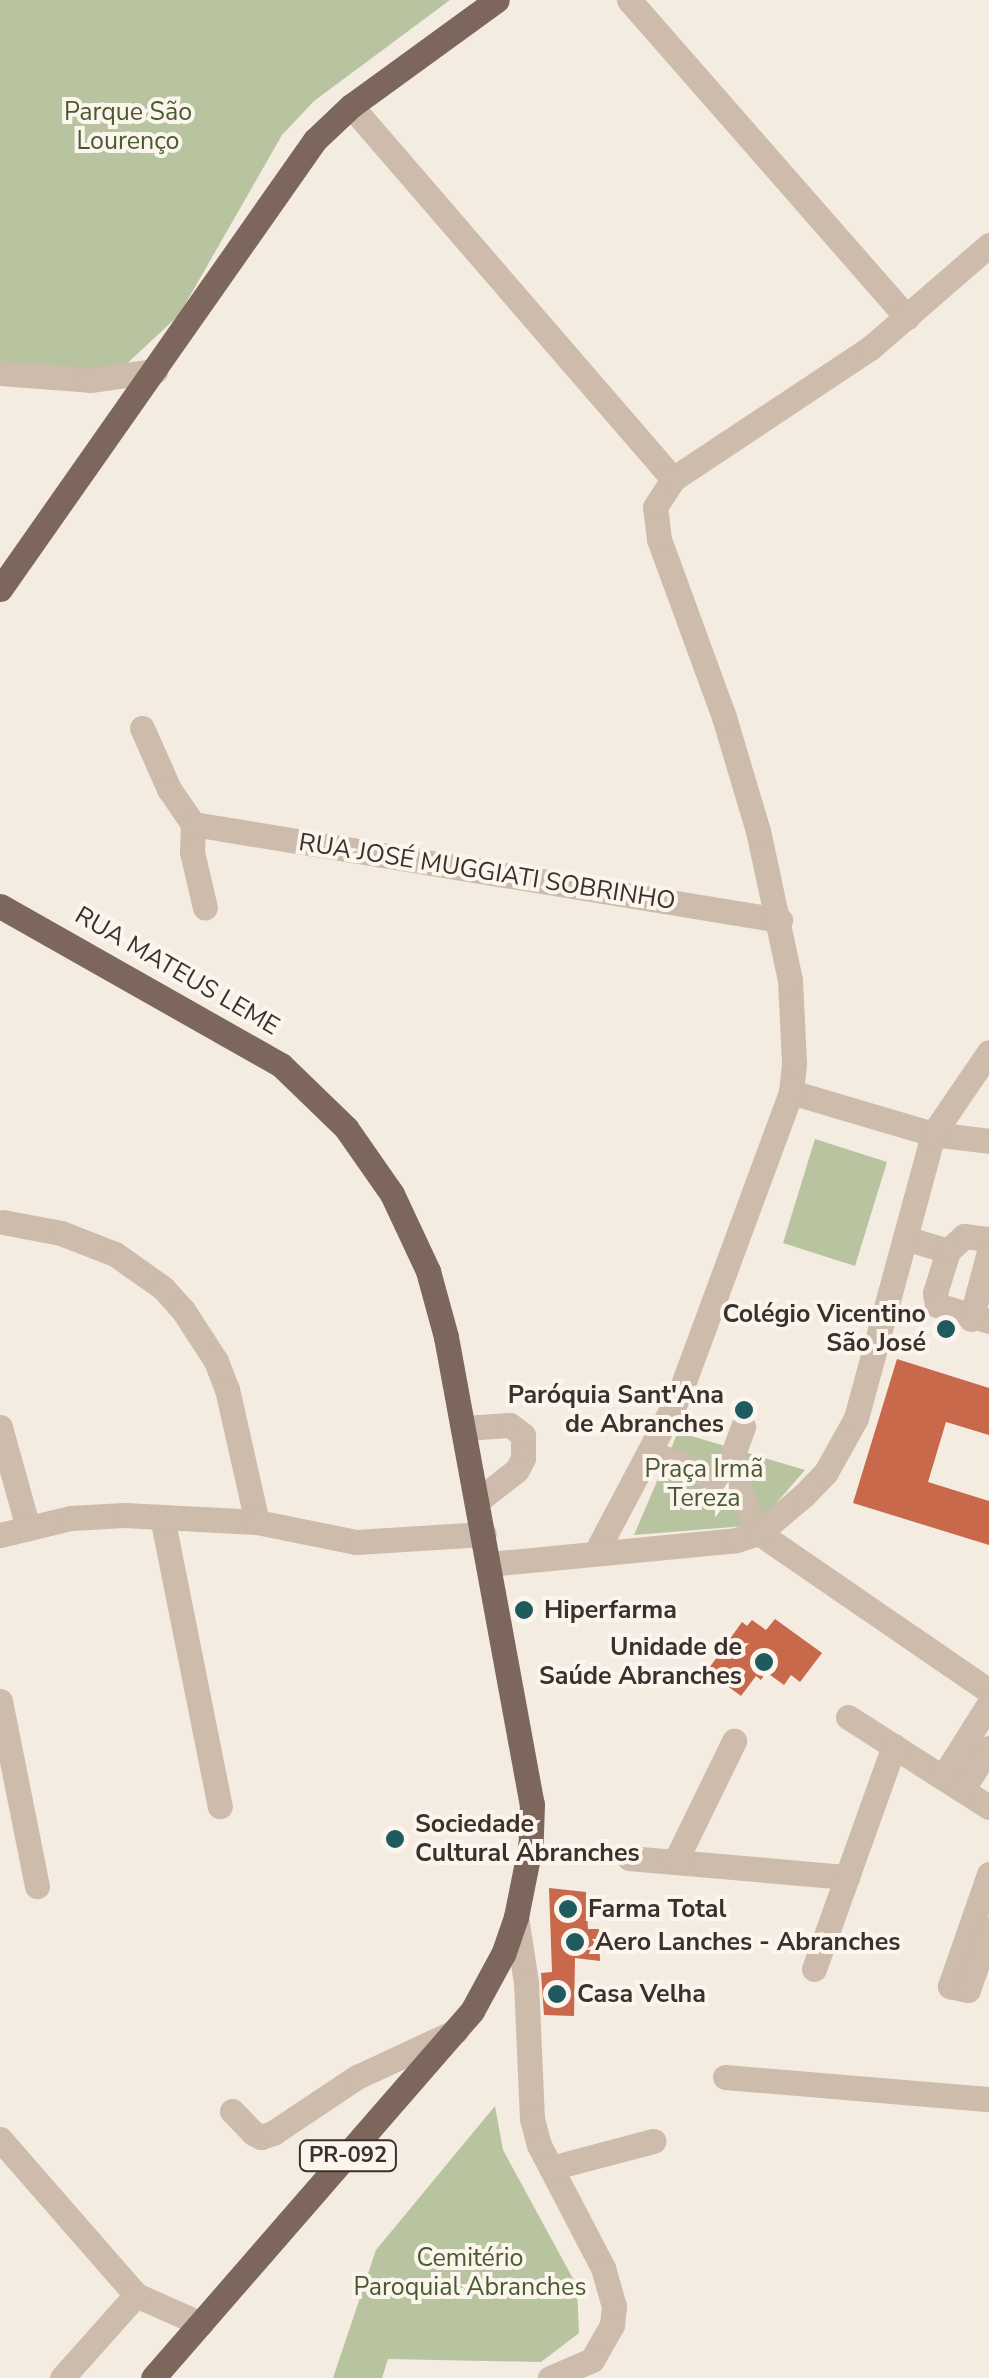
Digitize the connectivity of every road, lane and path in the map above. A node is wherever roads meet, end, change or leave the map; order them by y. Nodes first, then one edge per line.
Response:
1 (497, 0) edge
2 (629, 0) edge
3 (351, 106) junction
4 (989, 245) edge
5 (907, 318) junction
6 (155, 371) junction
7 (0, 373) edge
8 (673, 479) junction
9 (0, 588) edge
10 (142, 728) dead end
11 (194, 824) junction
12 (0, 906) edge
13 (205, 908) dead end
14 (780, 920) junction
15 (989, 1052) edge
16 (790, 1092) junction
17 (934, 1134) junction
18 (989, 1141) edge
19 (3, 1222) dead end
20 (906, 1238) junction
21 (989, 1240) edge
22 (948, 1251) junction
23 (989, 1252) edge
24 (980, 1320) edge
25 (742, 1427) dead end
26 (0, 1428) edge
27 (464, 1428) junction
28 (651, 1452) junction
29 (723, 1481) junction
30 (478, 1501) junction
31 (162, 1517) junction
32 (257, 1522) junction
33 (28, 1528) junction
34 (484, 1534) junction
35 (759, 1534) junction
36 (0, 1535) edge
37 (596, 1552) junction
38 (489, 1564) junction
39 (989, 1692) edge
40 (0, 1700) edge
41 (989, 1704) edge
42 (848, 1717) dead end
43 (734, 1741) dead end
44 (894, 1746) junction
45 (989, 1748) edge
46 (953, 1784) junction
47 (220, 1806) dead end
48 (989, 1807) edge
49 (630, 1858) dead end
50 (674, 1862) junction
51 (989, 1874) edge
52 (846, 1878) junction
53 (37, 1886) dead end
54 (516, 1917) junction
55 (989, 1929) edge
56 (814, 1968) dead end
57 (456, 2031) junction
58 (725, 2077) dead end
59 (989, 2099) edge
60 (232, 2111) dead end
61 (653, 2141) dead end
62 (1, 2142) edge
63 (551, 2168) junction
64 (136, 2295) junction
65 (202, 2324) junction
66 (561, 2377) edge
67 (62, 2378) edge
68 (153, 2378) edge

1 - 3 main road
2 - 5 street
3 - 6 main road
3 - 8 street
4 - 5 street
5 - 8 street
6 - 7 street
6 - 9 main road
8 - 14 street
10 - 11 street
11 - 13 street
11 - 14 street, RUA JOSÉ MUGGIATI SOBRINHO
12 - 27 main road, RUA MATEUS LEME
14 - 16 street
15 - 17 street
16 - 17 street
16 - 28 street
17 - 18 street
17 - 20 street
19 - 32 street
20 - 22 street
20 - 35 street
21 - 22 street
22 - 24 street
23 - 24 street
25 - 29 street
26 - 33 street
27 - 30 main road, RUA MATEUS LEME
27 - 30 street
28 - 29 street
28 - 37 street
29 - 35 street
30 - 34 main road, RUA MATEUS LEME
31 - 32 street
31 - 33 street
31 - 47 street
32 - 34 street
33 - 36 street
34 - 38 main road, RUA MATEUS LEME
35 - 37 street
35 - 39 street
37 - 38 street
38 - 54 main road, RUA MATEUS LEME
40 - 53 street
41 - 46 street
42 - 44 street
43 - 50 street
44 - 46 street
44 - 52 street
45 - 46 street
46 - 48 street
49 - 50 street
50 - 52 street
51 - 55 street
52 - 56 street
54 - 57 main road, PR-092
54 - 63 street, RUA MATEUS LEME
57 - 60 street
57 - 65 main road, PR-092
58 - 59 street
61 - 63 street
62 - 64 street
63 - 66 street, RUA MATEUS LEME
64 - 65 street
64 - 67 street
65 - 68 main road, PR-092

